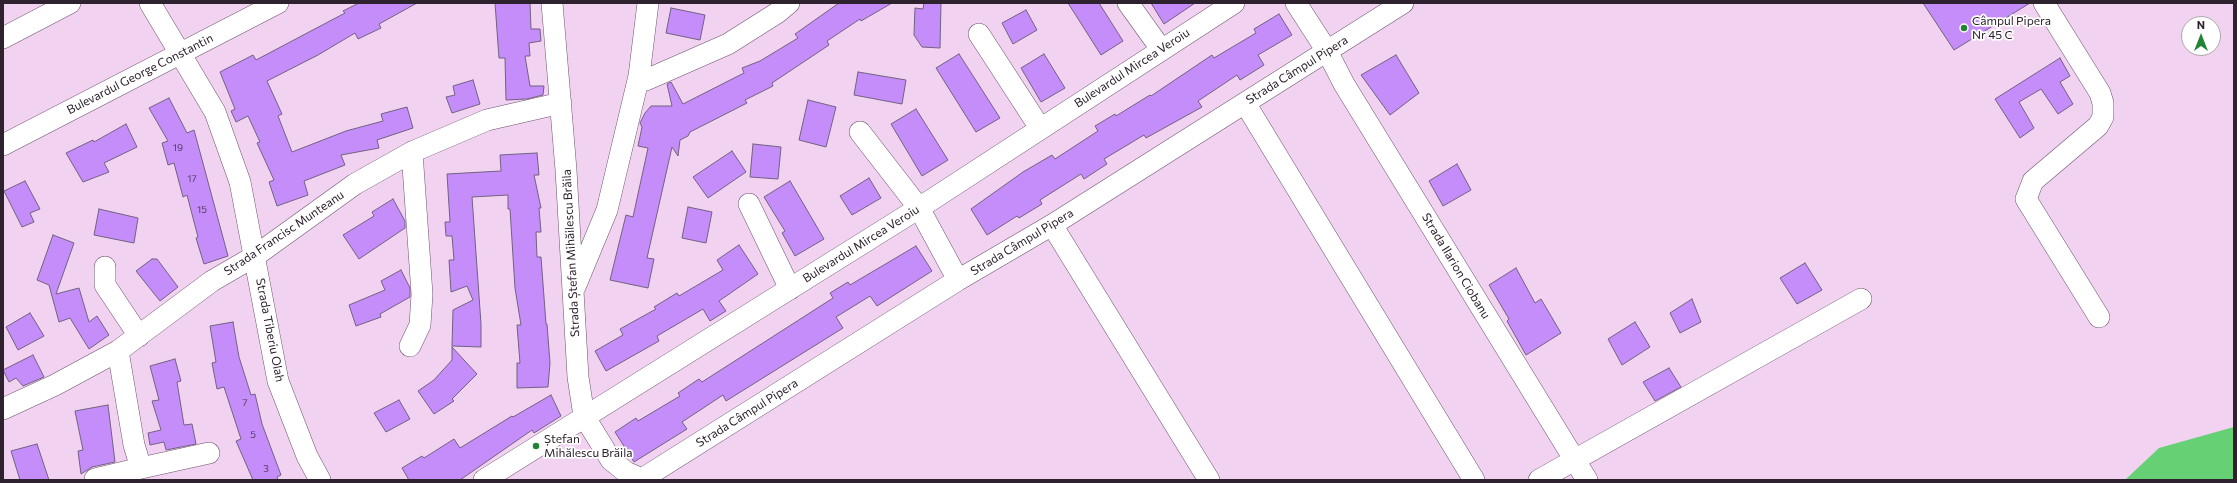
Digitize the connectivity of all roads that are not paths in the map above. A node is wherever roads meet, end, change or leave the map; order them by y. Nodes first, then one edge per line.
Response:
1 (70, 3) edge
2 (150, 3) edge
3 (278, 3) edge
4 (552, 3) edge
5 (648, 3) edge
6 (789, 3) edge
7 (1128, 3) edge
8 (1234, 3) edge
9 (1296, 3) edge
10 (1403, 3) edge
11 (2044, 3) edge
12 (979, 34) dead end
13 (3, 38) edge
14 (1161, 49) junction
15 (1327, 51) junction
16 (181, 53) junction
17 (639, 76) junction
18 (561, 103) junction
19 (1244, 103) junction
20 (1040, 128) junction
21 (860, 132) dead end
22 (3, 145) edge
23 (412, 152) junction
24 (749, 204) dead end
25 (919, 208) junction
26 (1052, 225) junction
27 (255, 256) junction
28 (105, 268) dead end
29 (958, 280) junction
30 (790, 289) junction
31 (573, 292) junction
32 (1861, 299) dead end
33 (2099, 317) dead end
34 (139, 336) junction
35 (410, 346) dead end
36 (118, 350) junction
37 (3, 409) edge
38 (584, 416) junction
39 (209, 453) dead end
40 (1574, 460) junction
41 (141, 468) junction
42 (95, 480) edge
43 (320, 480) edge
44 (484, 480) edge
45 (642, 480) edge
46 (1209, 480) edge
47 (1474, 480) edge
48 (1539, 480) edge
49 (1587, 480) edge

1 - 13 street
2 - 16 street, Strada Tiberiu Olah
3 - 16 street, Bulevardul George Constantin
4 - 18 street, Strada Ștefan Mihăilescu Brăila
5 - 17 street
6 - 17 street
7 - 14 street
8 - 14 street, Bulevardul Mircea Veroiu
9 - 15 street, Strada Ilarion Ciobanu
10 - 15 street, Strada Câmpul Pipera
11 - 33 street
12 - 20 street
14 - 20 street, Bulevardul Mircea Veroiu
15 - 19 street, Strada Câmpul Pipera
15 - 40 street, Strada Ilarion Ciobanu
16 - 22 street, Bulevardul George Constantin
16 - 27 street, Strada Tiberiu Olah
17 - 31 street
18 - 23 street, Strada Francisc Munteanu
18 - 31 street, Strada Ștefan Mihăilescu Brăila
19 - 26 street, Strada Câmpul Pipera
19 - 47 street
20 - 25 street, Bulevardul Mircea Veroiu
21 - 25 street
23 - 27 street, Strada Francisc Munteanu
23 - 35 street
24 - 30 street
25 - 29 street
25 - 30 street, Bulevardul Mircea Veroiu
26 - 29 street, Strada Câmpul Pipera
26 - 46 street
27 - 34 street, Strada Francisc Munteanu
27 - 43 street, Strada Tiberiu Olah
28 - 34 street
29 - 45 street, Strada Câmpul Pipera
30 - 38 street, Bulevardul Mircea Veroiu
31 - 38 street, Strada Ștefan Mihăilescu Brăila
32 - 40 street
34 - 36 street, Strada Francisc Munteanu
36 - 37 street, Strada Francisc Munteanu
36 - 41 street
38 - 44 street, Bulevardul Mircea Veroiu
38 - 45 street, Strada Ștefan Mihăilescu Brăila
39 - 41 street
40 - 48 street
40 - 49 street, Strada Ilarion Ciobanu
41 - 42 street

